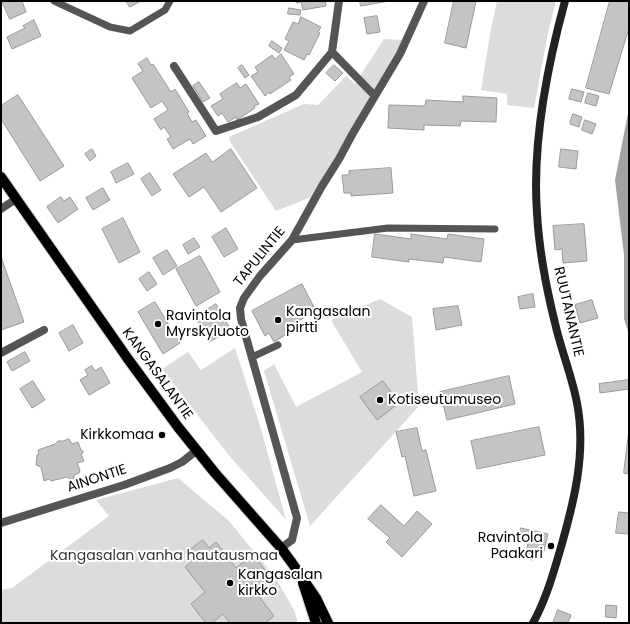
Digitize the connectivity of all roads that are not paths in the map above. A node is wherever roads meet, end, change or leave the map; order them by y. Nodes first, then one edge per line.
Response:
1 (54, 1) edge
2 (170, 1) edge
3 (339, 1) edge
4 (424, 1) edge
5 (565, 1) edge
6 (332, 52) junction
7 (174, 66) dead end
8 (375, 96) junction
9 (1, 177) edge
10 (16, 199) junction
11 (1, 209) edge
12 (495, 229) dead end
13 (292, 240) junction
14 (44, 330) dead end
15 (278, 345) dead end
16 (1, 353) edge
17 (252, 358) junction
18 (196, 451) junction
19 (1, 523) edge
20 (281, 548) junction
21 (301, 578) junction
22 (316, 623) edge
23 (328, 623) edge
24 (533, 623) edge

1 - 2 lane
3 - 6 street
4 - 8 street, TAPULINTIE
5 - 24 main road, RUUTANANTIE
6 - 7 street
6 - 8 street
8 - 13 street, TAPULINTIE
9 - 10 main road, KANGASALANTIE
10 - 11 street
10 - 18 main road, KANGASALANTIE
12 - 13 lane
13 - 17 street, TAPULINTIE
14 - 16 street
15 - 17 lane
17 - 20 street, TAPULINTIE
18 - 19 street, AINONTIE
18 - 20 main road, KANGASALANTIE
20 - 21 main road, KANGASALANTIE
21 - 22 main road, KANGASALANTIE
21 - 23 main road, KANGASALANTIE

